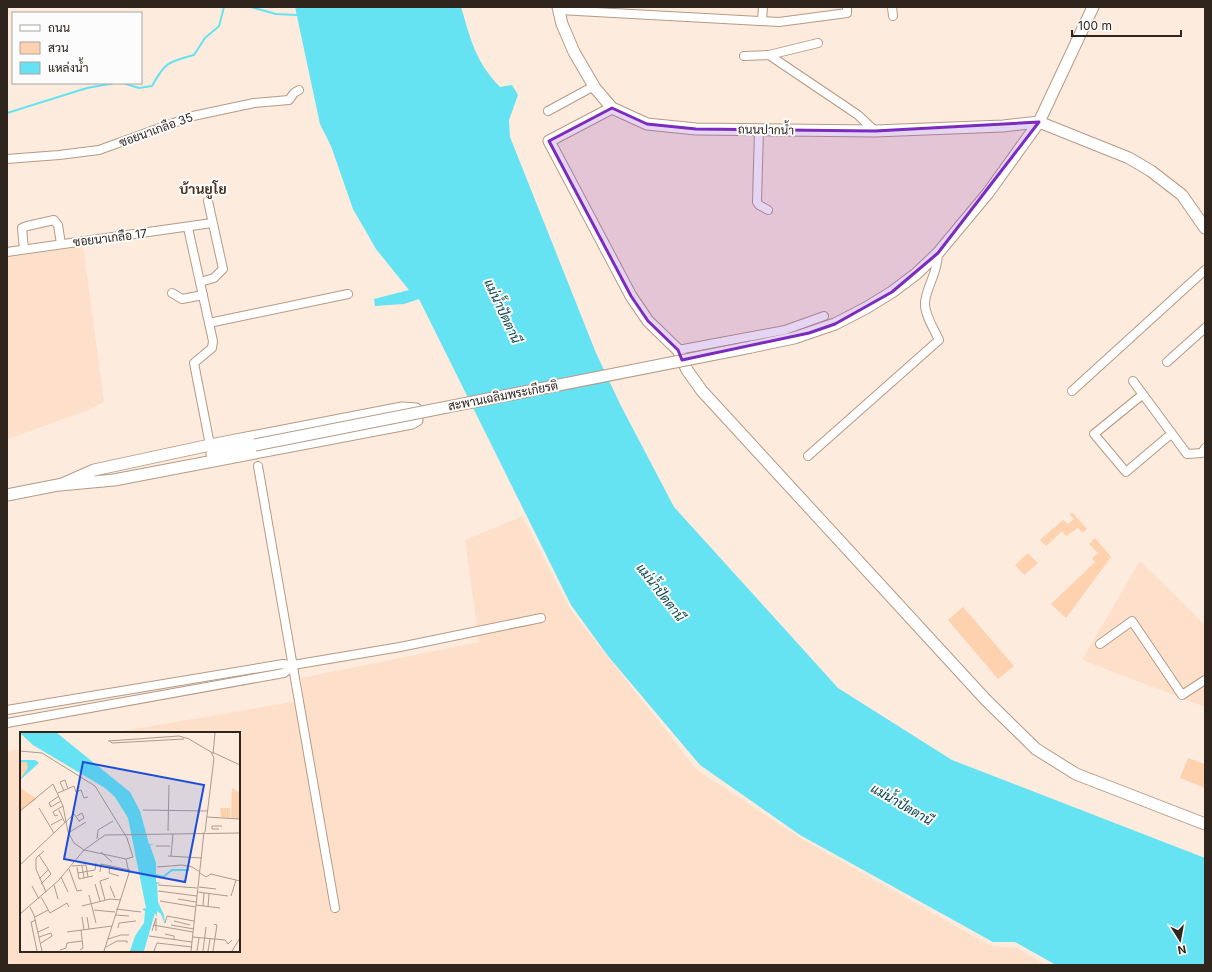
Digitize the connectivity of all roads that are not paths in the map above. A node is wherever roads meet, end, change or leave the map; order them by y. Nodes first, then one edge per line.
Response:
1 (763, 7) edge
2 (847, 7) edge
3 (892, 7) edge
4 (1094, 7) edge
5 (559, 8) edge
6 (893, 16) dead end
7 (762, 20) junction
8 (818, 43) dead end
9 (769, 55) junction
10 (744, 56) dead end
11 (594, 86) junction
12 (299, 90) dead end
13 (612, 108) junction
14 (548, 111) dead end
15 (1039, 122) junction
16 (759, 130) junction
17 (875, 131) junction
18 (7, 159) edge
19 (208, 201) dead end
20 (768, 210) dead end
21 (212, 224) junction
22 (188, 228) junction
23 (1205, 228) edge
24 (61, 244) junction
25 (24, 249) junction
26 (7, 252) edge
27 (938, 253) junction
28 (1205, 270) edge
29 (200, 282) junction
30 (172, 293) dead end
31 (348, 294) dead end
32 (203, 295) junction
33 (824, 316) dead end
34 (209, 323) junction
35 (1205, 328) edge
36 (678, 350) junction
37 (1168, 362) dead end
38 (1132, 381) dead end
39 (1072, 391) dead end
40 (1142, 395) junction
41 (1171, 434) junction
42 (210, 446) junction
43 (1205, 448) edge
44 (808, 456) dead end
45 (258, 466) dead end
46 (60, 485) junction
47 (7, 495) edge
48 (541, 618) dead end
49 (1100, 644) dead end
50 (293, 666) junction
51 (1205, 680) edge
52 (7, 710) edge
53 (7, 723) edge
54 (1205, 824) edge
55 (335, 908) dead end

1 - 7 street
2 - 7 street
3 - 6 street
4 - 15 main road, สะพานเฉลิมพระเกียรติ
5 - 7 street
5 - 11 main road, ถนนปากน้ำ
8 - 9 street
9 - 10 street
9 - 17 street
11 - 13 main road, ถนนปากน้ำ
11 - 14 street
12 - 18 street, ซอยนาเกลือ 35
13 - 16 main road, ถนนปากน้ำ
13 - 36 main road
15 - 17 main road, ถนนปากน้ำ
15 - 23 main road
15 - 27 main road, สะพานเฉลิมพระเกียรติ
16 - 17 main road, ถนนปากน้ำ
16 - 20 street
19 - 21 street
21 - 22 street, ซอยนาเกลือ 17
21 - 29 street
22 - 24 street, ซอยนาเกลือ 17
22 - 29 street
24 - 25 street, ซอยนาเกลือ 17
24 - 25 street
25 - 26 street, ซอยนาเกลือ 17
27 - 44 street
27 - 46 main road, สะพานเฉลิมพระเกียรติ, bridge
28 - 39 street
29 - 32 street
30 - 32 street
31 - 34 street
32 - 34 street
33 - 36 street
34 - 42 street
35 - 37 street
36 - 54 main road
38 - 40 street
40 - 41 street
40 - 41 street
41 - 43 street
42 - 46 main road
42 - 46 main road
45 - 50 street
46 - 47 main road
48 - 50 street
49 - 51 street
50 - 52 street
50 - 53 street
50 - 55 street

